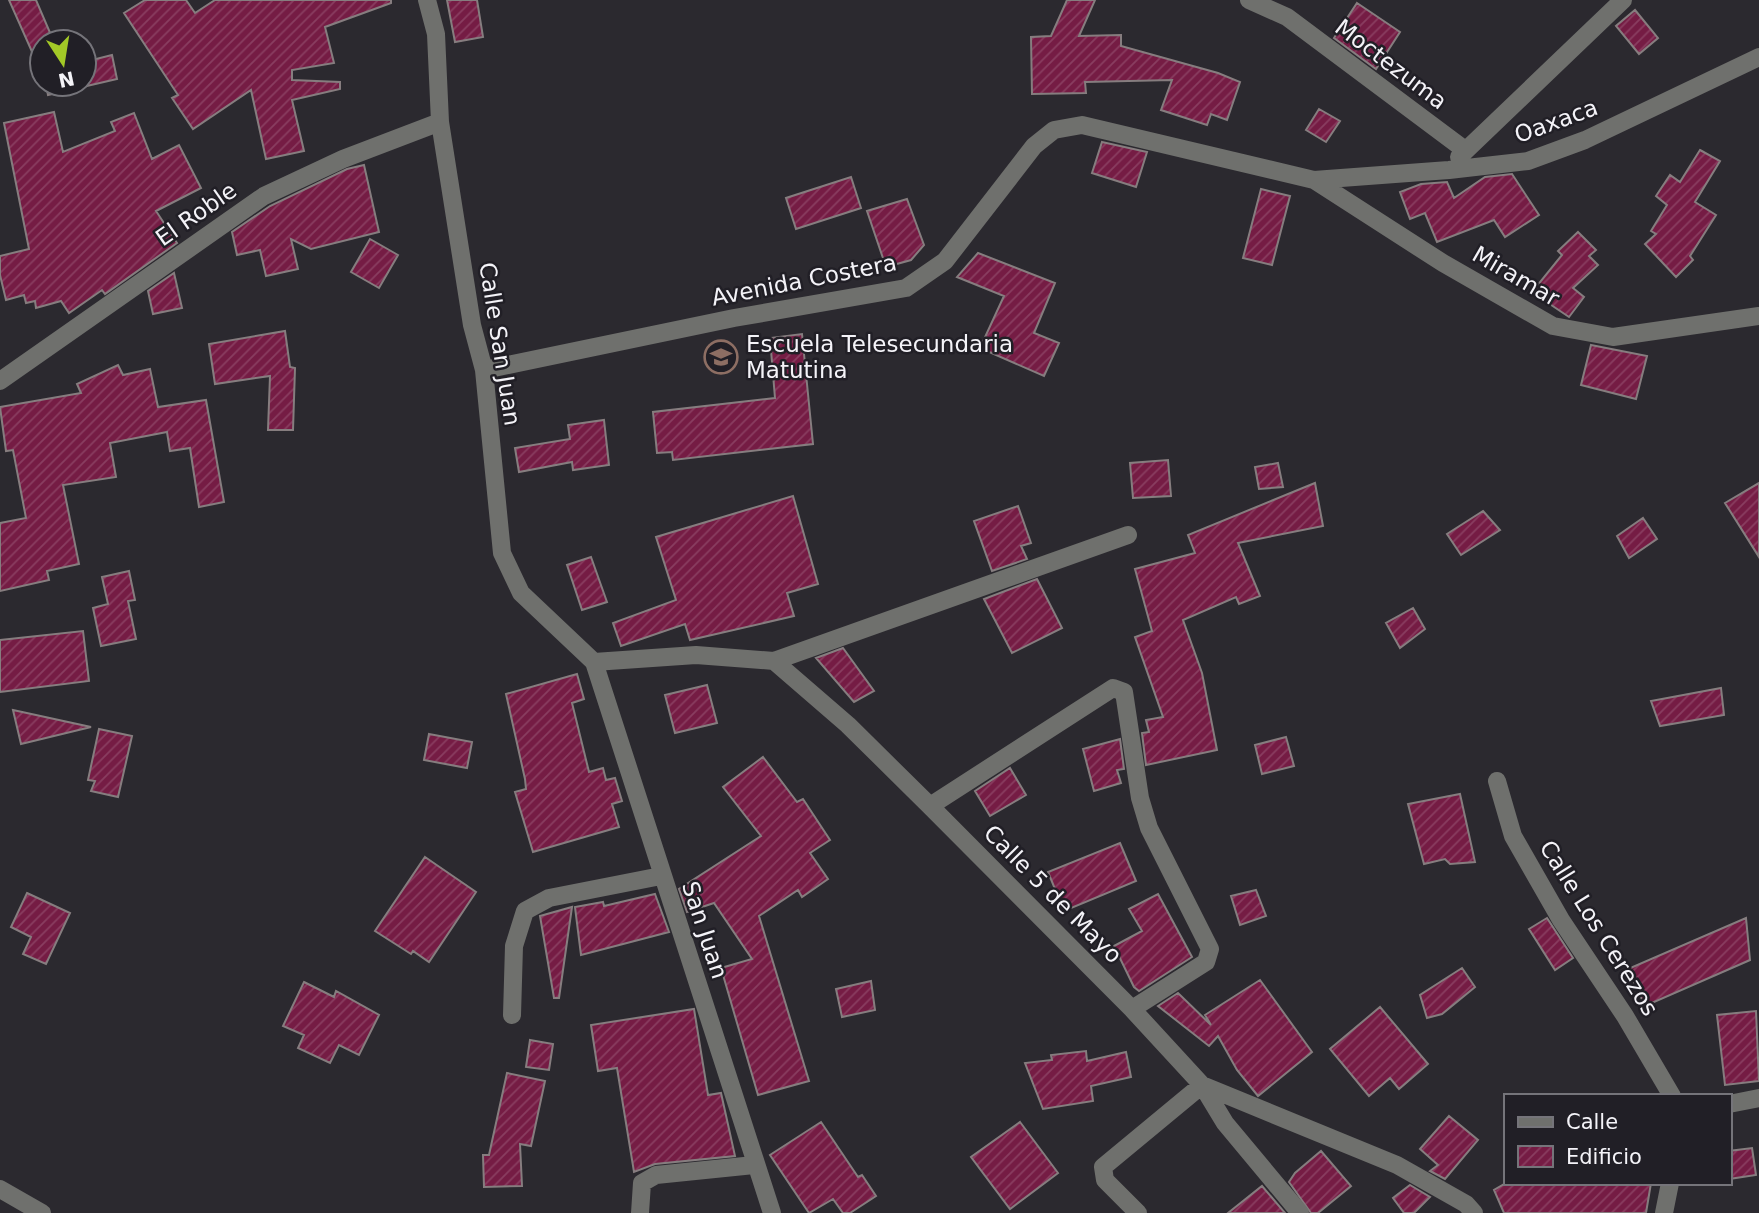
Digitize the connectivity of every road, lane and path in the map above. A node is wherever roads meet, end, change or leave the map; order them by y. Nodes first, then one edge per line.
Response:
1 (427, 0) edge
2 (1250, 0) edge
3 (1613, 3) edge
4 (1759, 57) edge
5 (440, 122) junction
6 (1465, 150) junction
7 (1448, 170) junction
8 (1314, 180) junction
9 (1759, 316) edge
10 (484, 370) junction
11 (0, 381) edge
12 (1128, 535) dead end
13 (594, 662) junction
14 (774, 662) junction
15 (1497, 781) dead end
16 (930, 806) junction
17 (661, 876) junction
18 (1132, 1009) junction
19 (512, 1015) dead end
20 (1202, 1085) junction
21 (1671, 1094) edge
22 (1759, 1098) edge
23 (1731, 1104) edge
24 (754, 1165) junction
25 (1670, 1185) edge
26 (0, 1189) edge
27 (17, 1206) edge
28 (42, 1213) edge
29 (640, 1213) edge
30 (772, 1213) edge
31 (1138, 1213) edge
32 (1300, 1213) edge
33 (1474, 1213) edge
34 (1664, 1213) edge

1 - 5 street, Calle San Juan
2 - 6 street, Moctezuma
3 - 6 street
4 - 7 street, Oaxaca
5 - 10 street, Calle San Juan
5 - 11 street, El Roble
6 - 7 street
7 - 8 street, Oaxaca
8 - 9 street, Miramar
8 - 10 street, Avenida Costera
10 - 13 street, Calle San Juan
12 - 14 street
13 - 14 street
13 - 17 street, San Juan
14 - 16 street, Calle 5 de Mayo
15 - 21 street, Calle Los Cerezos
16 - 18 street, Calle 5 de Mayo
16 - 18 street
17 - 19 street
17 - 24 street, San Juan
18 - 20 street, Calle 5 de Mayo
20 - 31 street
20 - 32 street
20 - 33 street, Calle 5 de Mayo
22 - 23 street
24 - 29 street
24 - 30 street, San Juan
25 - 34 street
26 - 27 street
27 - 28 street

